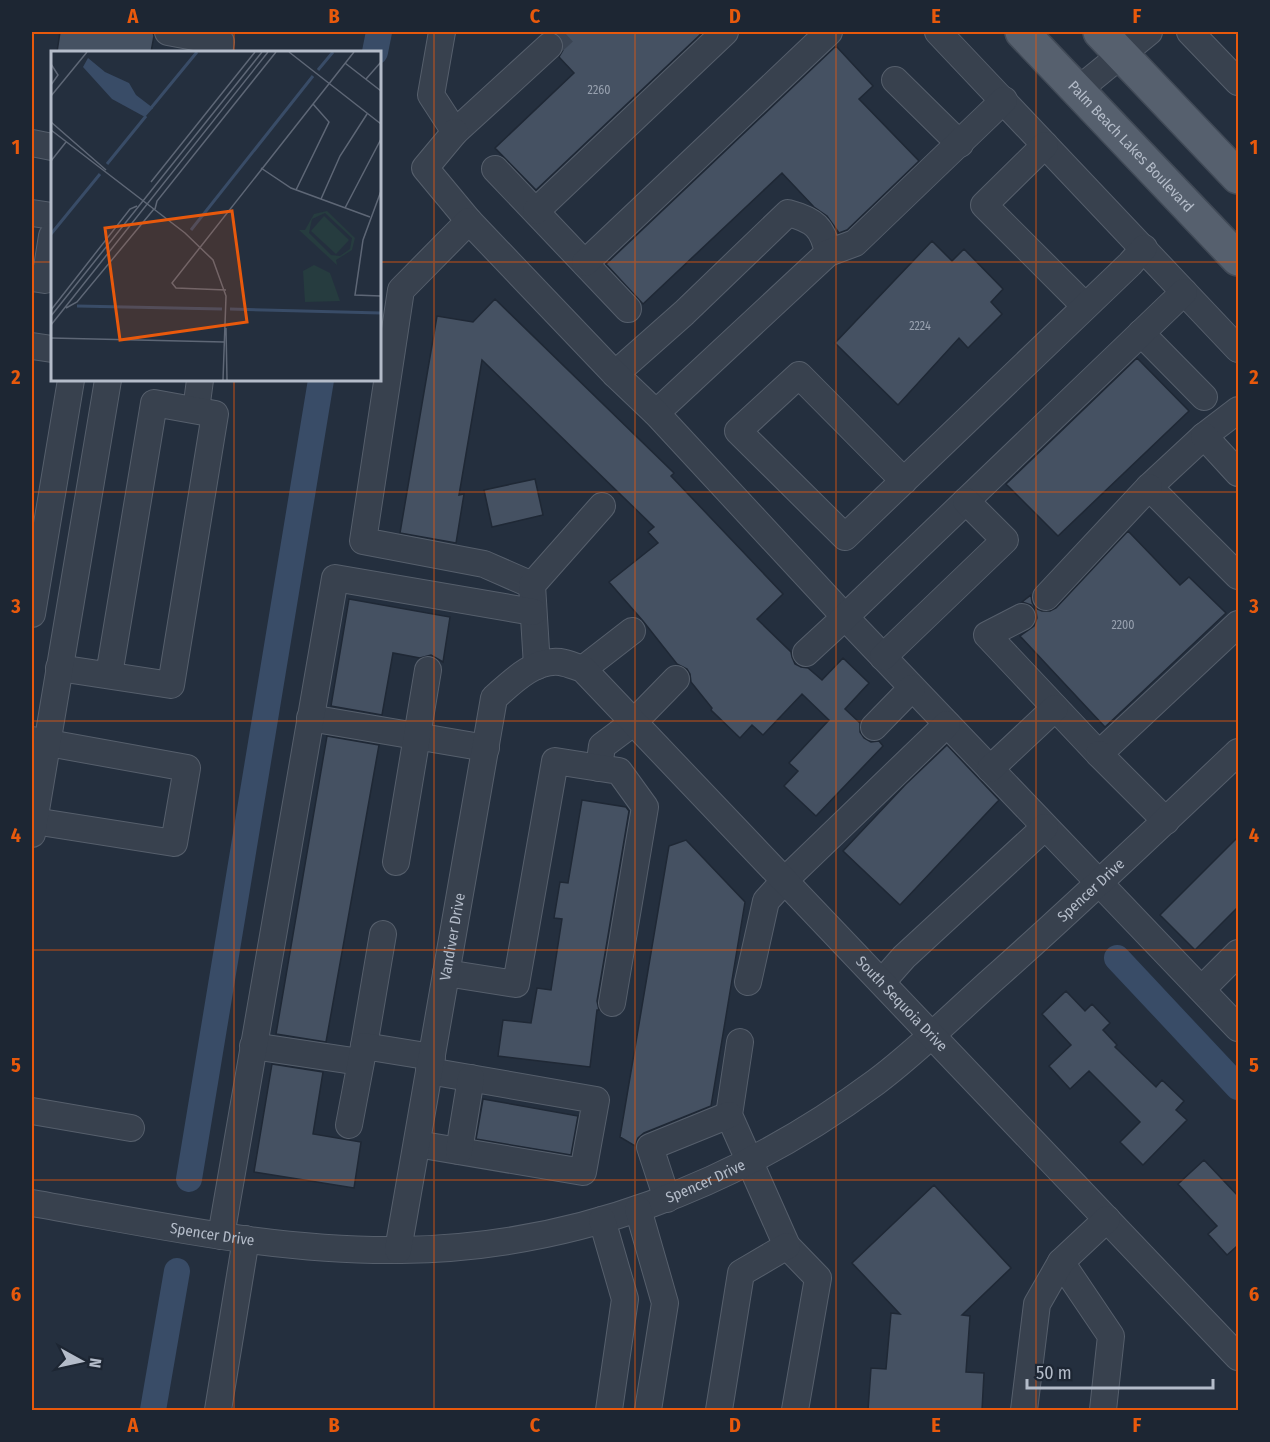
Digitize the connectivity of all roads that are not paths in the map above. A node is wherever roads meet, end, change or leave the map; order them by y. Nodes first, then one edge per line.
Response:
1 (168, 32) edge
2 (442, 32) edge
3 (725, 32) edge
4 (829, 32) edge
5 (938, 32) edge
6 (1022, 32) edge
7 (1149, 32) edge
8 (1190, 32) edge
9 (223, 42) edge
10 (1111, 43) edge
11 (549, 46) tunnel mouth
12 (164, 51) edge
13 (895, 80) dead end
14 (1239, 82) edge
15 (1078, 90) junction
16 (1004, 100) junction
17 (455, 132) junction
18 (32, 143) edge
19 (960, 144) junction
20 (1045, 145) junction
21 (51, 147) edge
22 (495, 168) dead end
23 (1239, 177) edge
24 (536, 211) junction
25 (32, 213) edge
26 (51, 216) edge
27 (469, 221) junction
28 (51, 242) edge
29 (1144, 248) junction
30 (828, 253) junction
31 (1239, 259) edge
32 (585, 263) junction
33 (32, 278) edge
34 (1184, 292) junction
35 (1085, 306) junction
36 (628, 309) dead end
37 (1141, 333) junction
38 (32, 346) edge
39 (1237, 346) edge
40 (51, 349) edge
41 (615, 374) junction
42 (71, 381) edge
43 (108, 381) edge
44 (200, 381) edge
45 (1204, 397) dead end
46 (196, 410) junction
47 (1239, 410) edge
48 (656, 413) junction
49 (1204, 436) junction
50 (1239, 473) edge
51 (904, 481) junction
52 (1149, 486) junction
53 (966, 501) junction
54 (602, 506) dead end
55 (1239, 576) edge
56 (532, 585) junction
57 (1046, 597) dead end
58 (533, 612) junction
59 (32, 614) edge
60 (845, 617) junction
61 (1022, 617) dead end
62 (1239, 624) edge
63 (632, 630) dead end
64 (806, 653) dead end
65 (883, 657) junction
66 (548, 664) junction
67 (59, 668) junction
68 (584, 669) junction
69 (428, 670) dead end
70 (109, 675) junction
71 (676, 679) dead end
72 (912, 687) junction
73 (1055, 708) junction
74 (310, 718) junction
75 (634, 722) junction
76 (947, 724) junction
77 (874, 727) dead end
78 (417, 736) junction
79 (39, 741) edge
80 (486, 748) junction
81 (1239, 752) edge
82 (1099, 754) junction
83 (599, 768) junction
84 (990, 769) junction
85 (1166, 821) junction
86 (33, 827) edge
87 (1045, 827) junction
88 (396, 862) dead end
89 (785, 880) junction
90 (1100, 884) junction
91 (383, 934) dead end
92 (1239, 953) edge
93 (446, 973) junction
94 (748, 982) dead end
95 (882, 982) junction
96 (1202, 988) junction
97 (612, 1003) dead end
98 (1239, 1028) edge
99 (932, 1034) junction
100 (740, 1042) dead end
101 (254, 1046) junction
102 (362, 1054) junction
103 (430, 1064) junction
104 (471, 1078) junction
105 (32, 1111) edge
106 (729, 1115) junction
107 (350, 1125) dead end
108 (131, 1128) dead end
109 (417, 1144) junction
110 (459, 1151) junction
111 (751, 1162) junction
112 (667, 1199) junction
113 (32, 1203) edge
114 (638, 1209) junction
115 (1107, 1218) junction
116 (602, 1220) junction
117 (220, 1236) junction
118 (246, 1239) junction
119 (787, 1246) junction
120 (398, 1250) junction
121 (1061, 1262) junction
122 (1239, 1357) edge
123 (218, 1410) edge
124 (609, 1410) edge
125 (648, 1410) edge
126 (718, 1410) edge
127 (795, 1410) edge
128 (1024, 1410) edge
129 (1102, 1410) edge

1 - 9 street
1 - 12 street
2 - 17 street
3 - 24 street
4 - 32 street
5 - 16 street
6 - 15 main road, Palm Beach Lakes Boulevard
7 - 10 street
8 - 14 street
10 - 15 street
10 - 23 main road
11 - 17 street
13 - 19 street
15 - 31 main road, Palm Beach Lakes Boulevard
16 - 19 street
16 - 20 street
17 - 27 street
18 - 21 street
19 - 30 street
20 - 29 street
20 - 35 street
22 - 24 street
24 - 32 street
25 - 26 street
27 - 41 street
27 - 56 street
28 - 33 street
29 - 34 street
29 - 35 street
30 - 41 street
30 - 48 street
32 - 36 street
34 - 37 street
34 - 39 street
35 - 51 street
37 - 45 street
37 - 53 street
38 - 40 street
41 - 48 street
42 - 59 street
43 - 67 street
44 - 46 street
46 - 70 street
46 - 70 street
47 - 49 street
48 - 60 street
49 - 50 street
49 - 52 street
51 - 51 street
52 - 55 street
52 - 57 street
53 - 60 street
53 - 65 street
54 - 56 street
56 - 58 street
58 - 66 street
58 - 74 street
60 - 64 street
60 - 65 street
61 - 73 street
62 - 82 street
63 - 68 street
65 - 72 street
66 - 68 street, South Sequoia Drive
66 - 80 street, Vandiver Drive
67 - 70 street
67 - 79 street
68 - 75 street, South Sequoia Drive
69 - 78 street
71 - 75 street
72 - 76 street
72 - 77 street
73 - 82 street
73 - 84 street
74 - 78 street
74 - 101 street
75 - 83 street
75 - 89 street, South Sequoia Drive
76 - 84 street
76 - 89 street
78 - 80 street
78 - 88 street
79 - 86 street
79 - 86 street
80 - 93 street, Vandiver Drive
81 - 85 street, Spencer Drive
82 - 85 street
83 - 93 street
83 - 97 street
84 - 87 street
85 - 90 street, Spencer Drive
87 - 90 street
87 - 95 street
89 - 94 street
89 - 95 street, South Sequoia Drive
90 - 96 street
90 - 99 street, Spencer Drive
91 - 102 street
92 - 96 street
93 - 103 street, Vandiver Drive
95 - 99 street, South Sequoia Drive
96 - 98 street
99 - 111 street, Spencer Drive
99 - 115 street, South Sequoia Drive
100 - 106 street
101 - 102 street
101 - 117 street
102 - 103 street
102 - 107 street
103 - 104 street
103 - 109 street, Vandiver Drive
104 - 110 street
104 - 110 street
105 - 108 street
106 - 111 street
106 - 112 street
109 - 110 street
109 - 120 street, Vandiver Drive
111 - 112 street, Spencer Drive
111 - 119 street
112 - 114 street, Spencer Drive
113 - 117 street, Spencer Drive
114 - 116 street, Spencer Drive
114 - 125 street
115 - 121 street
115 - 122 street, South Sequoia Drive
116 - 120 street, Spencer Drive
116 - 124 street
117 - 118 street, Spencer Drive
118 - 120 street, Spencer Drive
118 - 123 street
119 - 126 street
119 - 127 street
121 - 128 street
121 - 129 street

